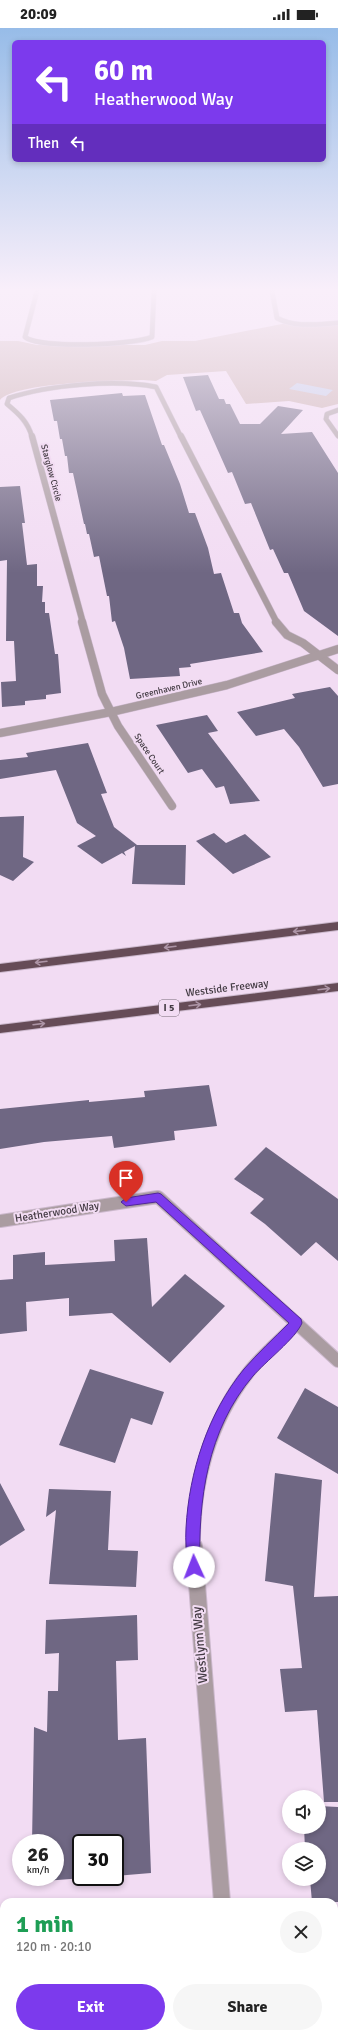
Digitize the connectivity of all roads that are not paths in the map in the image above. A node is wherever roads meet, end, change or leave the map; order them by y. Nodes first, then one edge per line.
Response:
1 (118, 385) edge
2 (149, 385) edge
3 (338, 410) edge
4 (338, 436) edge
5 (338, 649) edge
6 (320, 655) junction
7 (338, 670) edge
8 (110, 712) junction
9 (0, 732) edge
10 (172, 806) dead end
11 (338, 926) edge
12 (0, 968) edge
13 (338, 987) edge
14 (0, 1029) edge
15 (0, 1221) edge
16 (297, 1323) junction
17 (338, 1361) edge
18 (222, 1898) edge

1 - 8 street, Starglow Circle
2 - 6 street, Starglow Circle
3 - 4 street
5 - 6 street, Greenhaven Drive
6 - 7 street
6 - 8 street, Greenhaven Drive
8 - 9 street, Greenhaven Drive
8 - 10 street, Space Court
11 -> 12 highway
14 -> 13 highway, Westside Freeway / I 5
15 - 16 street, Heatherwood Way
16 - 17 street, Heatherwood Way
16 - 18 street, Westlynn Way

